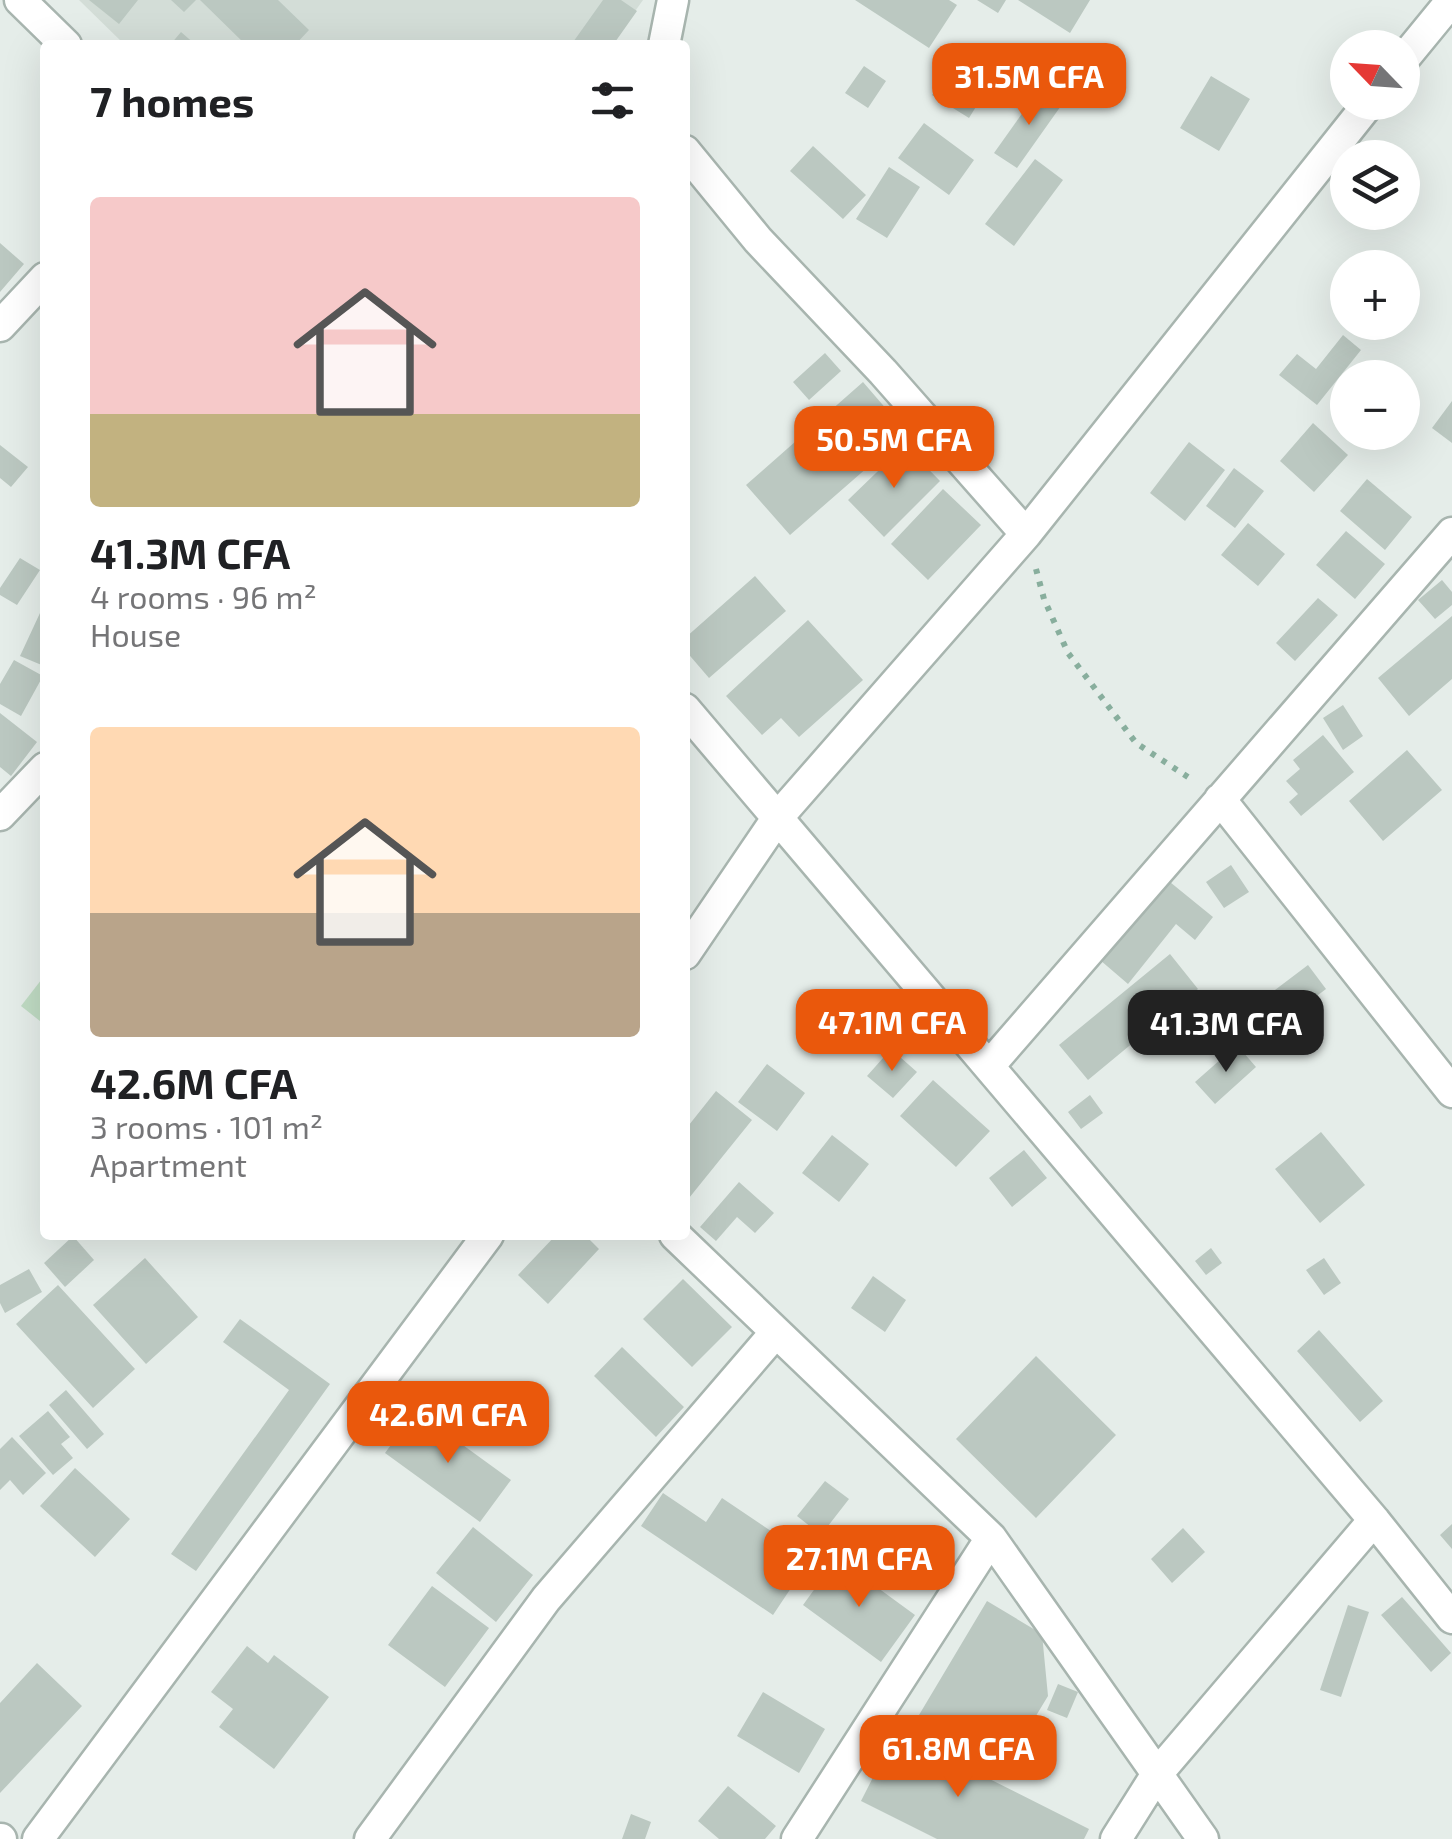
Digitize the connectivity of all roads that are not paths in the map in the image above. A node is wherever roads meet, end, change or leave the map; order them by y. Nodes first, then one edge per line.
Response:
1 (20, 0) edge
2 (673, 0) edge
3 (1449, 1) edge
4 (1420, 38) edge
5 (61, 40) edge
6 (665, 40) edge
7 (1356, 120) edge
8 (690, 158) edge
9 (40, 283) edge
10 (0, 326) edge
11 (1026, 534) junction
12 (1450, 540) edge
13 (690, 715) edge
14 (40, 773) edge
15 (1220, 798) junction
16 (0, 815) edge
17 (778, 817) junction
18 (690, 947) edge
19 (988, 1066) junction
20 (1452, 1092) edge
21 (484, 1240) edge
22 (680, 1240) edge
23 (776, 1332) junction
24 (1374, 1520) junction
25 (991, 1538) junction
26 (1452, 1618) edge
27 (1158, 1774) junction
28 (38, 1839) edge
29 (370, 1839) edge
30 (798, 1839) edge
31 (1116, 1839) edge
32 (1204, 1839) edge

1 - 5 street
2 - 6 street
3 - 4 street
7 - 11 street
8 - 11 street
9 - 10 street
11 - 17 street
12 - 15 street
13 - 17 street
14 - 16 street
15 - 19 street
15 - 20 street
17 - 18 street
17 - 19 street
19 - 24 street
21 - 28 street
22 - 23 street
23 - 25 street
23 - 29 street
24 - 26 street
24 - 27 street
25 - 27 street
25 - 30 street
27 - 31 street
27 - 32 street

